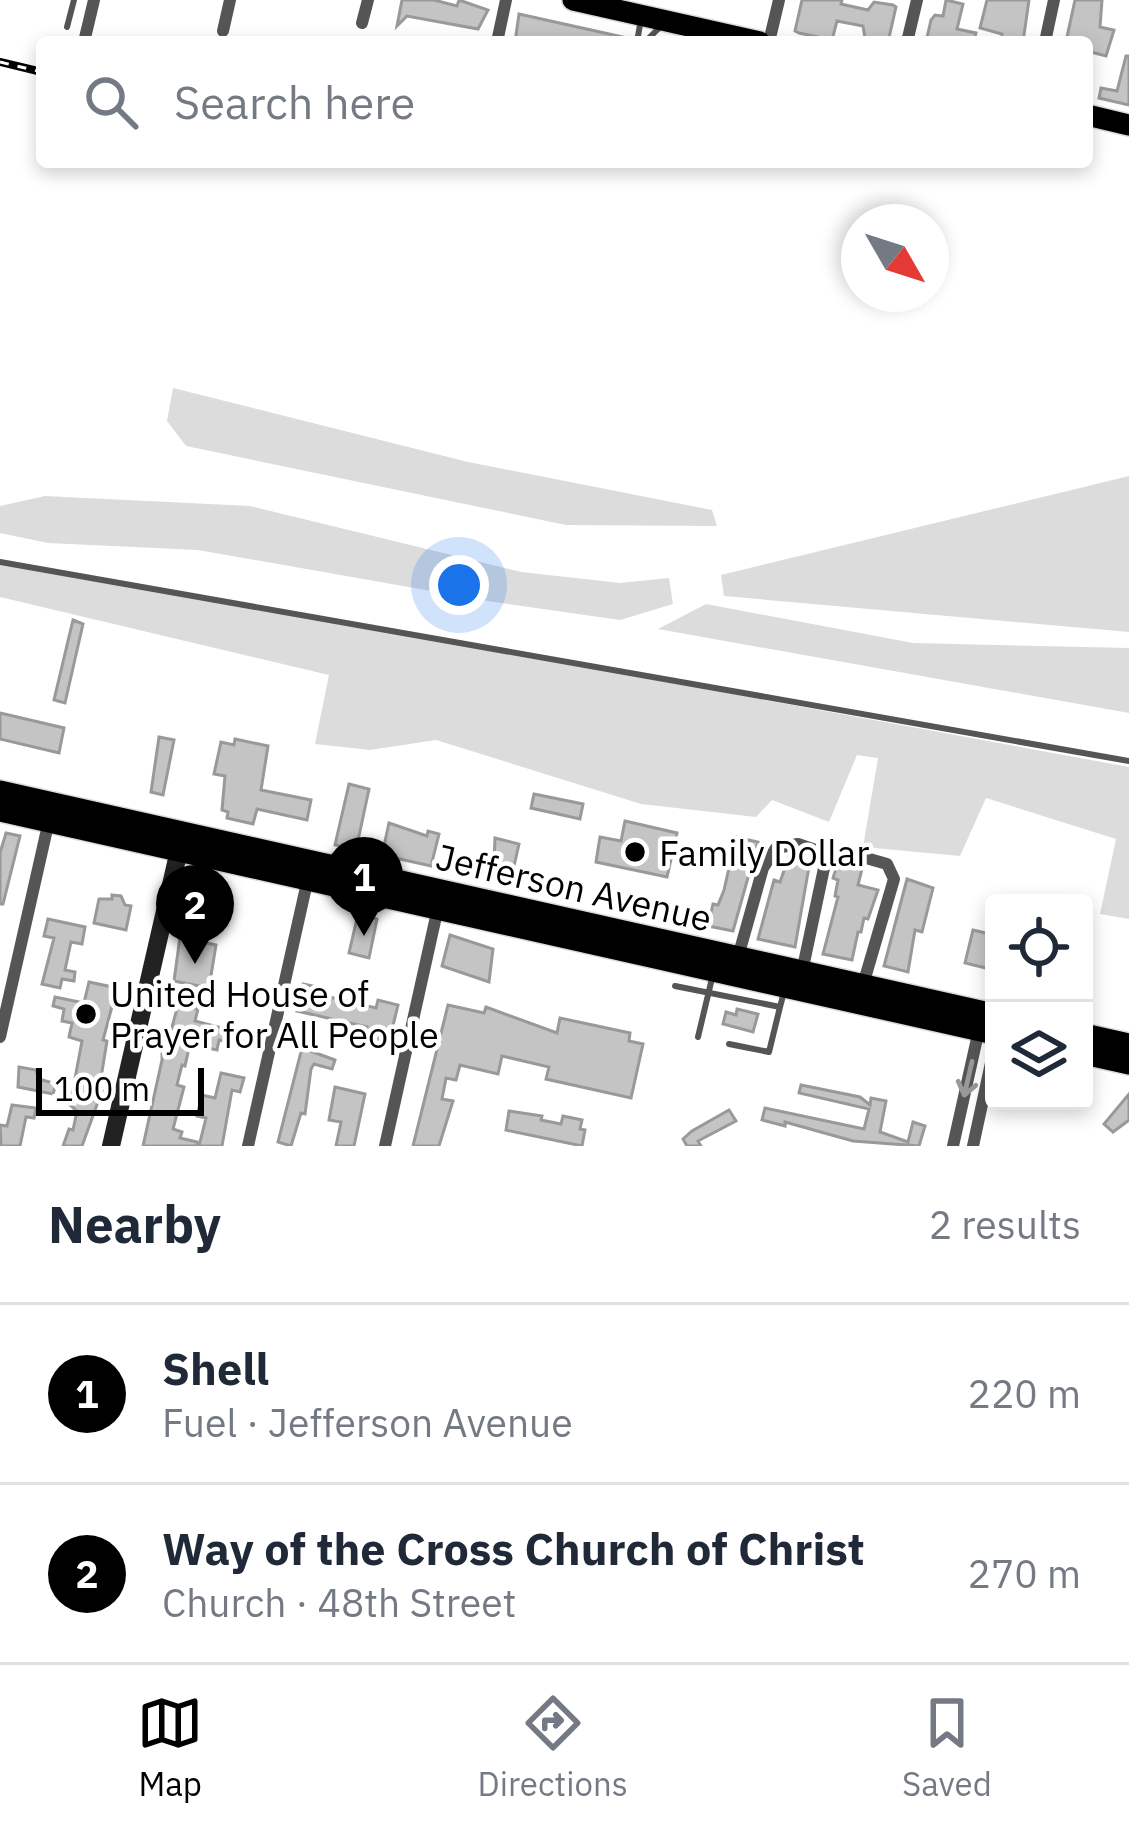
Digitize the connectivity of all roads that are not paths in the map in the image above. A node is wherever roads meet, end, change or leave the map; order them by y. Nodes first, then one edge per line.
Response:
1 (74, 0) edge
2 (94, 0) edge
3 (230, 0) edge
4 (368, 0) edge
5 (506, 0) edge
6 (573, 0) edge
7 (779, 0) edge
8 (916, 0) edge
9 (1054, 0) edge
10 (643, 8) edge
11 (667, 21) junction
12 (362, 23) dead end
13 (67, 27) dead end
14 (223, 31) dead end
15 (85, 36) edge
16 (498, 36) edge
17 (648, 36) edge
18 (733, 36) edge
19 (771, 36) edge
20 (908, 36) edge
21 (1046, 36) edge
22 (1093, 117) edge
23 (1129, 125) edge
24 (0, 562) edge
25 (1129, 761) edge
26 (0, 791) edge
27 (0, 812) edge
28 (51, 813) junction
29 (180, 842) junction
30 (827, 854) junction
31 (310, 871) junction
32 (440, 900) junction
33 (659, 949) junction
34 (738, 957) junction
35 (711, 982) junction
36 (863, 985) junction
37 (675, 986) dead end
38 (791, 989) junction
39 (985, 1022) edge
40 (985, 1023) edge
41 (985, 1030) edge
42 (1093, 1036) edge
43 (0, 1037) edge
44 (698, 1037) dead end
45 (729, 1044) dead end
46 (1129, 1044) edge
47 (1093, 1056) edge
48 (1129, 1064) edge
49 (985, 1091) edge
50 (111, 1146) edge
51 (248, 1146) edge
52 (385, 1146) edge
53 (952, 1146) edge
54 (973, 1146) edge

1 - 13 lane
2 - 15 street
3 - 14 street
4 - 12 street
5 - 16 street
6 - 10 main road
7 - 19 street
8 - 20 street
9 - 21 street
10 - 11 main road
11 - 17 lane
11 - 18 main road
22 - 23 main road
24 - 25 lane
26 - 28 main road, Jefferson Avenue
27 - 28 main road, Jefferson Avenue
28 - 29 main road, Jefferson Avenue
28 - 43 street
29 - 31 main road, Jefferson Avenue
29 - 50 street
30 - 34 street
30 - 36 street
30 - 38 street
31 - 32 main road, Jefferson Avenue
31 - 51 street
32 - 33 main road, Jefferson Avenue
32 - 52 street
33 - 34 main road, Jefferson Avenue
33 - 35 main road, Jefferson Avenue
34 - 38 main road, Jefferson Avenue
35 - 37 lane
35 - 38 main road, Jefferson Avenue
35 - 44 lane
36 - 38 main road, Jefferson Avenue
36 - 39 main road, Jefferson Avenue
38 - 40 main road, Jefferson Avenue
38 - 45 lane
41 -> 53 street
42 - 46 main road
47 - 48 main road
49 - 54 street

